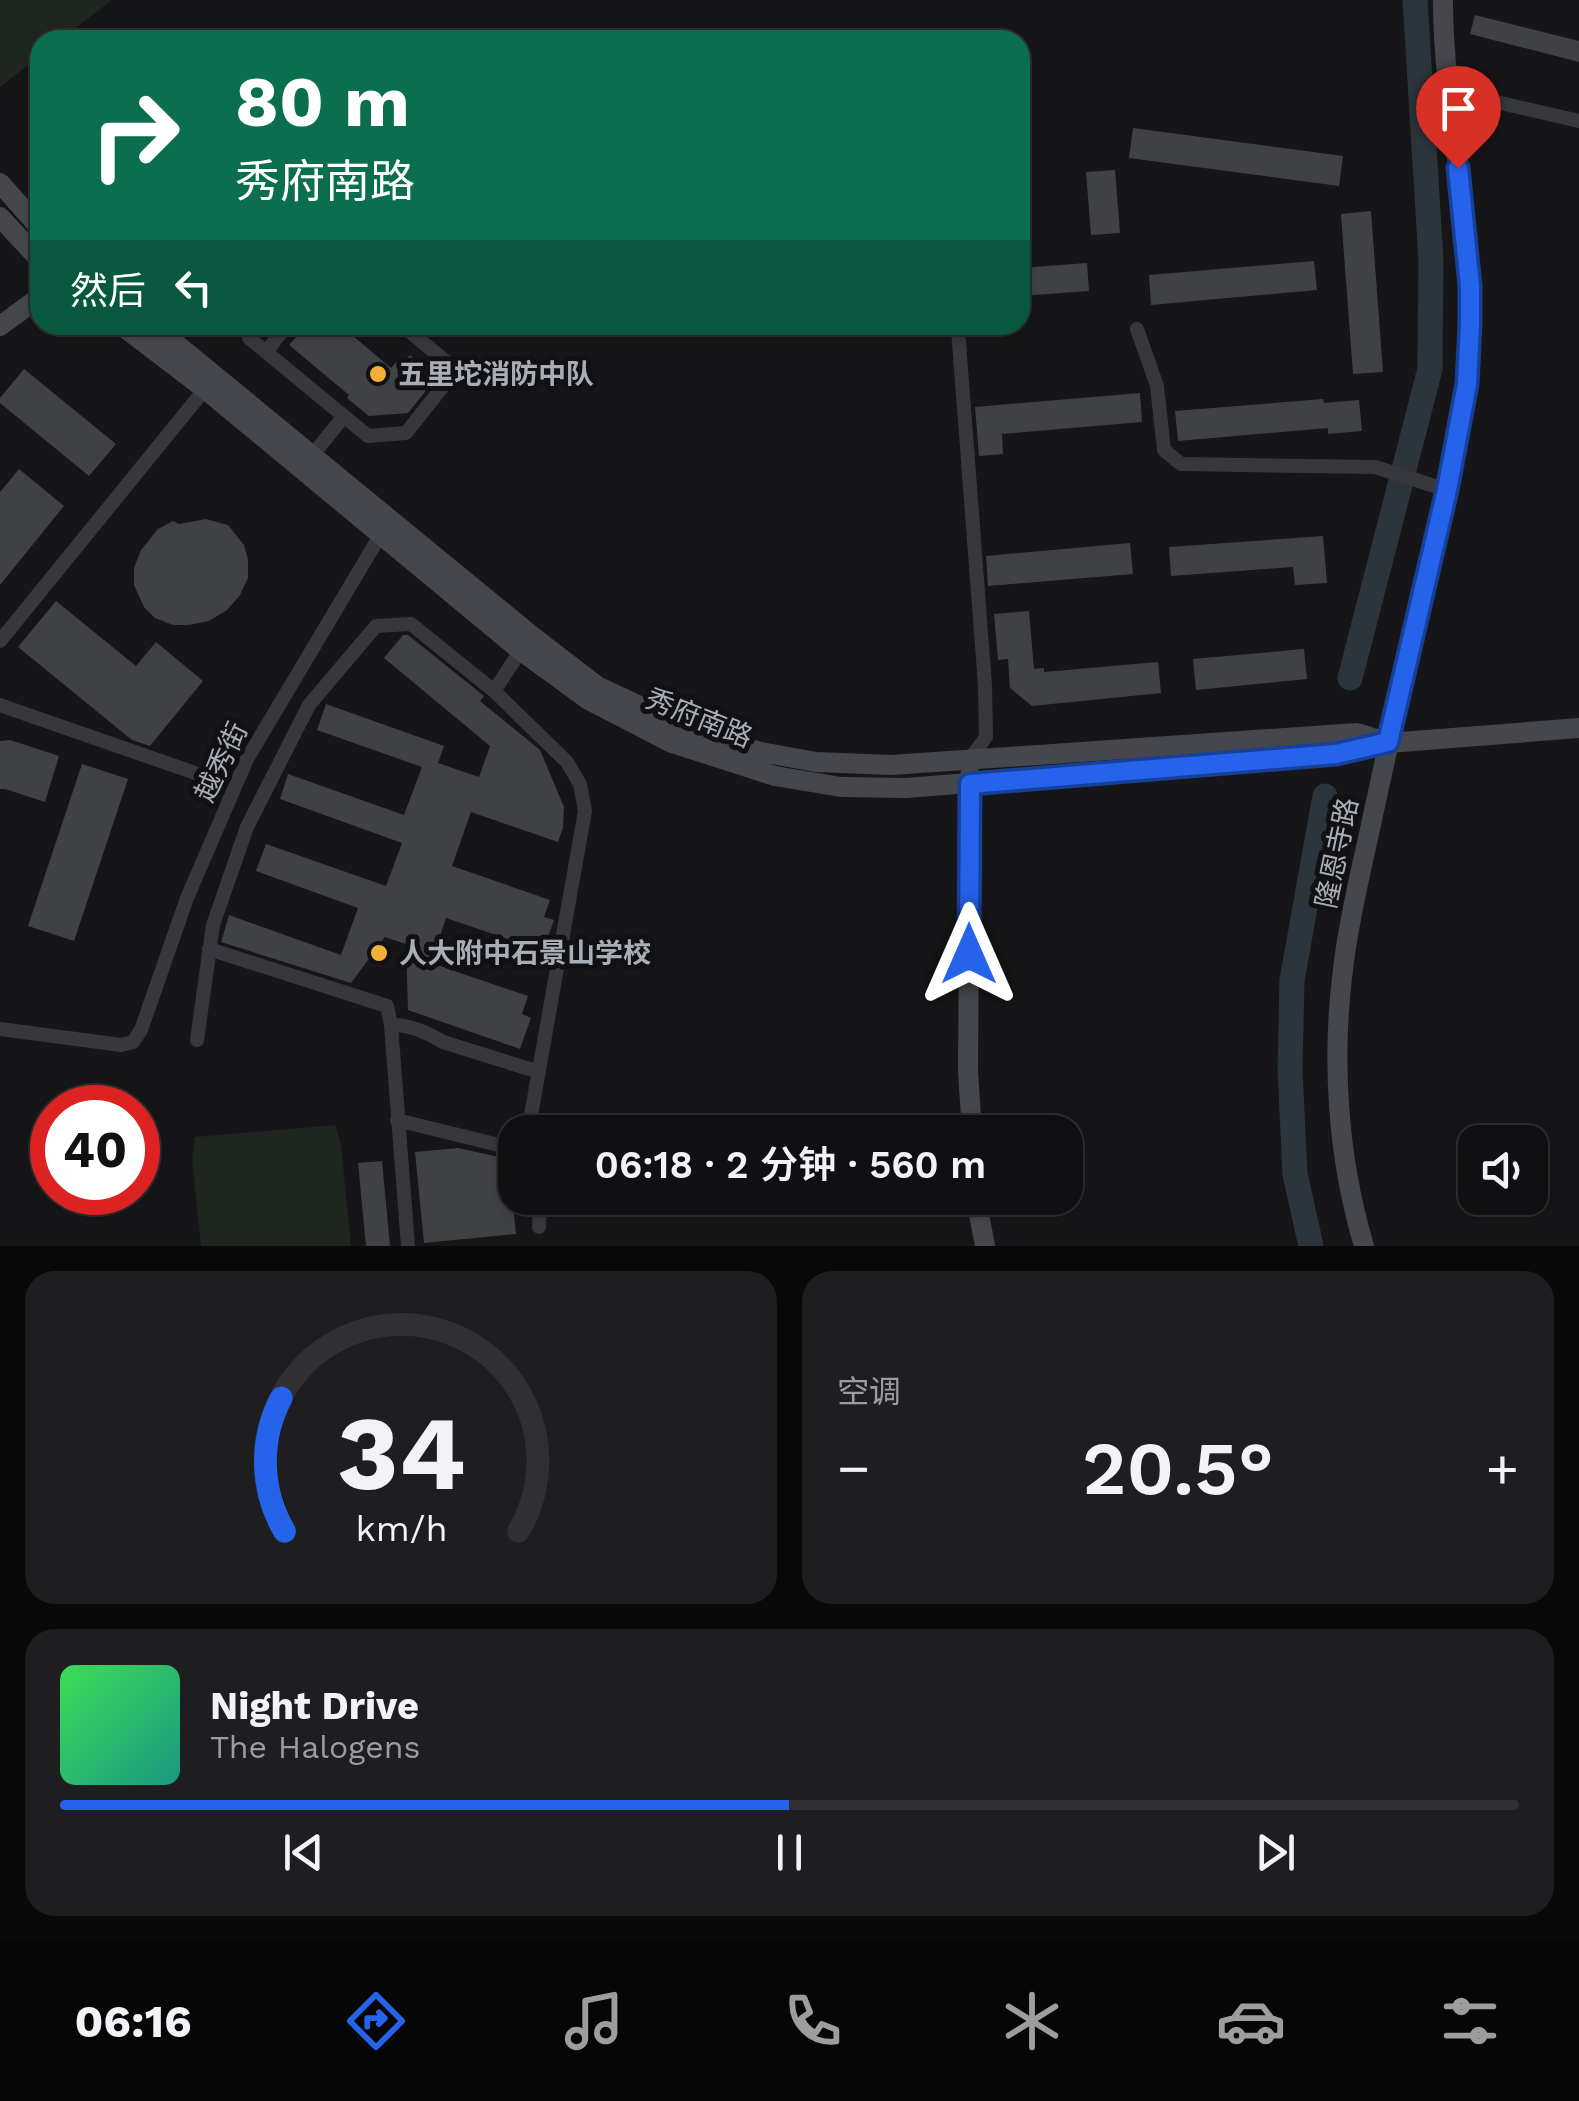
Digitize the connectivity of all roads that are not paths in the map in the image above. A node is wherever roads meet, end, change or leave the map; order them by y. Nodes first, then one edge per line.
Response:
1 (1444, 0) edge
2 (1449, 96) junction
3 (1579, 121) edge
4 (0, 183) edge
5 (30, 217) edge
6 (0, 218) edge
7 (30, 250) edge
8 (30, 304) edge
9 (0, 326) edge
10 (1137, 330) dead end
11 (134, 335) edge
12 (164, 335) edge
13 (279, 335) edge
14 (414, 335) edge
15 (958, 335) edge
16 (249, 338) dead end
17 (266, 352) junction
18 (206, 389) junction
19 (344, 416) junction
20 (307, 462) junction
21 (1440, 488) junction
22 (382, 534) junction
23 (0, 641) edge
24 (526, 643) junction
25 (494, 691) junction
26 (0, 705) edge
27 (1579, 728) edge
28 (1388, 742) junction
29 (970, 759) junction
30 (195, 773) dead end
31 (970, 784) junction
32 (209, 950) junction
33 (391, 1025) junction
34 (0, 1029) edge
35 (197, 1040) dead end
36 (539, 1072) junction
37 (531, 1115) edge
38 (971, 1115) edge
39 (397, 1120) junction
40 (498, 1145) edge
41 (539, 1215) edge
42 (979, 1215) edge
43 (539, 1227) dead end
44 (408, 1246) edge
45 (984, 1246) edge
46 (1364, 1246) edge

1 - 2 street, 隆恩寺路
2 - 3 street
2 - 21 street, 隆恩寺路
4 - 5 street
6 - 7 street
8 - 9 street
10 - 21 street
11 - 18 street, 秀府南路
12 - 20 street, 秀府南路
13 - 17 street
14 - 19 street
15 - 29 street
16 - 17 street
17 - 19 street
18 - 20 street, 秀府南路
18 - 23 street
19 - 20 street
20 - 22 street, 秀府南路
20 - 24 street, 秀府南路
21 - 28 street, 隆恩寺路
22 - 24 street, 秀府南路
22 - 34 street, 越秀街
24 - 25 street
24 - 29 street, 秀府南路
24 - 31 street, 秀府南路
25 - 32 street
25 - 36 street
26 - 30 street
27 - 28 street, 秀府南路
28 - 29 street, 秀府南路
28 - 31 street, 秀府南路
28 - 46 street, 隆恩寺路
29 - 31 street
31 - 38 street
32 - 33 street
32 - 35 street
33 - 36 street
33 - 39 street
36 - 37 street
39 - 40 street
39 - 44 street
41 - 43 street
42 - 45 street

